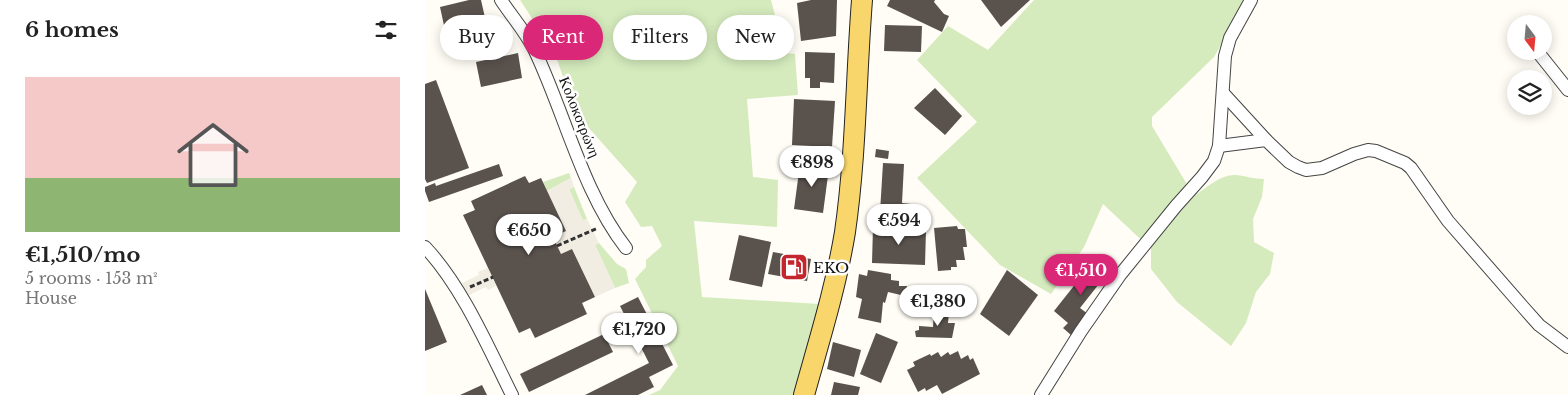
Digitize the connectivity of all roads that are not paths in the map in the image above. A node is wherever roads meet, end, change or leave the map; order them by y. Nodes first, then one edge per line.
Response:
1 (501, 0) edge
2 (862, 0) edge
3 (1251, 0) edge
4 (1544, 60) edge
5 (1568, 90) edge
6 (1223, 93) junction
7 (1267, 140) junction
8 (1219, 146) junction
9 (425, 247) edge
10 (626, 248) dead end
11 (1568, 347) edge
12 (512, 395) edge
13 (803, 395) edge
14 (1041, 395) edge

1 - 10 street, Κολοκοτρώνη
2 - 13 main road
3 - 6 street
4 - 5 street
6 - 7 street
6 - 8 street
7 - 8 street
7 - 11 street
8 - 14 street
9 - 12 street

